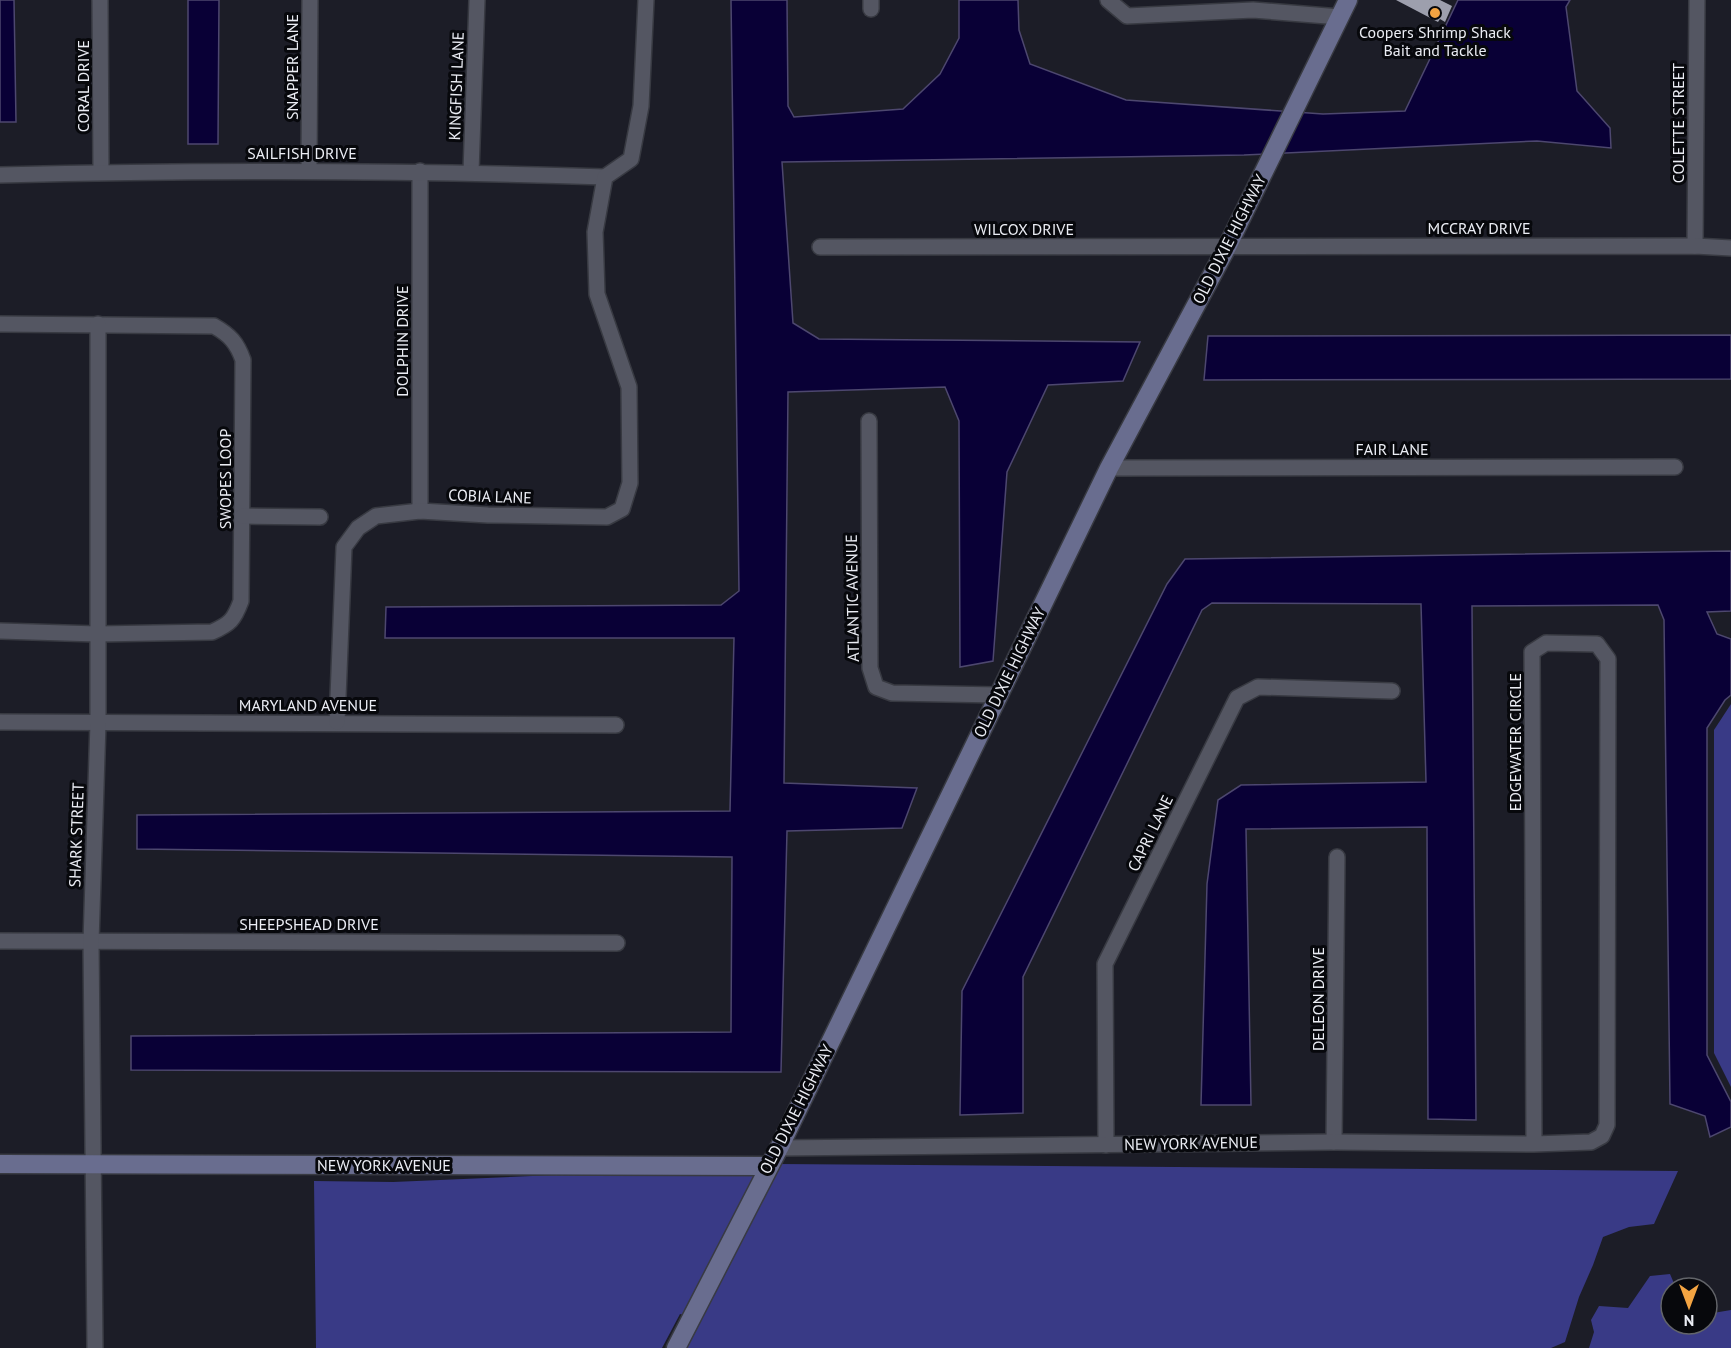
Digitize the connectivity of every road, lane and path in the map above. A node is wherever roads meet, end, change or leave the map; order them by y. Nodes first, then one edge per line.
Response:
1 (100, 0) edge
2 (310, 0) edge
3 (477, 0) edge
4 (646, 0) edge
5 (1108, 0) edge
6 (1348, 0) edge
7 (1697, 0) edge
8 (1340, 17) junction
9 (309, 171) junction
10 (420, 171) junction
11 (101, 172) junction
12 (471, 172) junction
13 (0, 175) edge
14 (604, 177) junction
15 (1695, 246) junction
16 (820, 247) dead end
17 (1227, 247) junction
18 (1731, 248) edge
19 (0, 324) edge
20 (98, 324) junction
21 (869, 420) dead end
22 (1675, 467) dead end
23 (1109, 468) junction
24 (420, 511) junction
25 (243, 516) junction
26 (320, 517) dead end
27 (0, 631) edge
28 (97, 634) junction
29 (1392, 692) dead end
30 (998, 695) junction
31 (0, 722) edge
32 (337, 722) junction
33 (98, 723) junction
34 (616, 725) dead end
35 (1337, 857) dead end
36 (0, 940) edge
37 (91, 942) junction
38 (617, 943) dead end
39 (1602, 1136) joint
40 (1334, 1142) junction
41 (1534, 1144) junction
42 (1106, 1145) junction
43 (778, 1148) junction
44 (94, 1163) junction
45 (0, 1164) edge
46 (768, 1167) junction
47 (95, 1348) edge
48 (676, 1348) edge

1 - 11 street, CORAL DRIVE
2 - 9 street, SNAPPER LANE
3 - 12 street, KINGFISH LANE
4 - 14 street
5 - 8 street
6 - 8 street, OLD DIXIE HIGHWAY
7 - 15 street, COLETTE STREET
8 - 17 street, OLD DIXIE HIGHWAY
9 - 10 street, SAILFISH DRIVE
9 - 11 street, SAILFISH DRIVE
10 - 12 street, SAILFISH DRIVE
10 - 24 street, DOLPHIN DRIVE
11 - 13 street, SAILFISH DRIVE
12 - 14 street, SAILFISH DRIVE
14 - 24 street, COBIA LANE
15 - 17 street, MCCRAY DRIVE
15 - 18 street, MCCRAY DRIVE
16 - 17 street, WILCOX DRIVE
17 - 23 street, OLD DIXIE HIGHWAY
19 - 20 street, SWOPES LOOP
20 - 25 street, SWOPES LOOP
20 - 28 street, SHARK STREET
21 - 30 street, ATLANTIC AVENUE
22 - 23 street, FAIR LANE
23 - 30 street, OLD DIXIE HIGHWAY
24 - 32 street, COBIA LANE
25 - 26 street
25 - 28 street, SWOPES LOOP
27 - 28 street, SWOPES LOOP
28 - 33 street, SHARK STREET
29 - 42 street, CAPRI LANE
30 - 43 street, OLD DIXIE HIGHWAY
31 - 33 street, MARYLAND AVENUE
32 - 33 street, MARYLAND AVENUE
32 - 34 street, MARYLAND AVENUE
33 - 37 street, SHARK STREET
35 - 40 street, DELEON DRIVE
36 - 37 street, SHEEPSHEAD DRIVE
37 - 38 street, SHEEPSHEAD DRIVE
37 - 44 street, SHARK STREET
39 - 41 street, NEW YORK AVENUE
39 - 41 street, EDGEWATER CIRCLE
40 - 41 street, NEW YORK AVENUE
40 - 42 street, NEW YORK AVENUE
42 - 43 street, NEW YORK AVENUE
43 - 46 street, OLD DIXIE HIGHWAY
44 - 45 street, NEW YORK AVENUE
44 - 46 street, NEW YORK AVENUE
44 - 47 street, SHARK STREET
46 - 48 street, OLD DIXIE HIGHWAY

